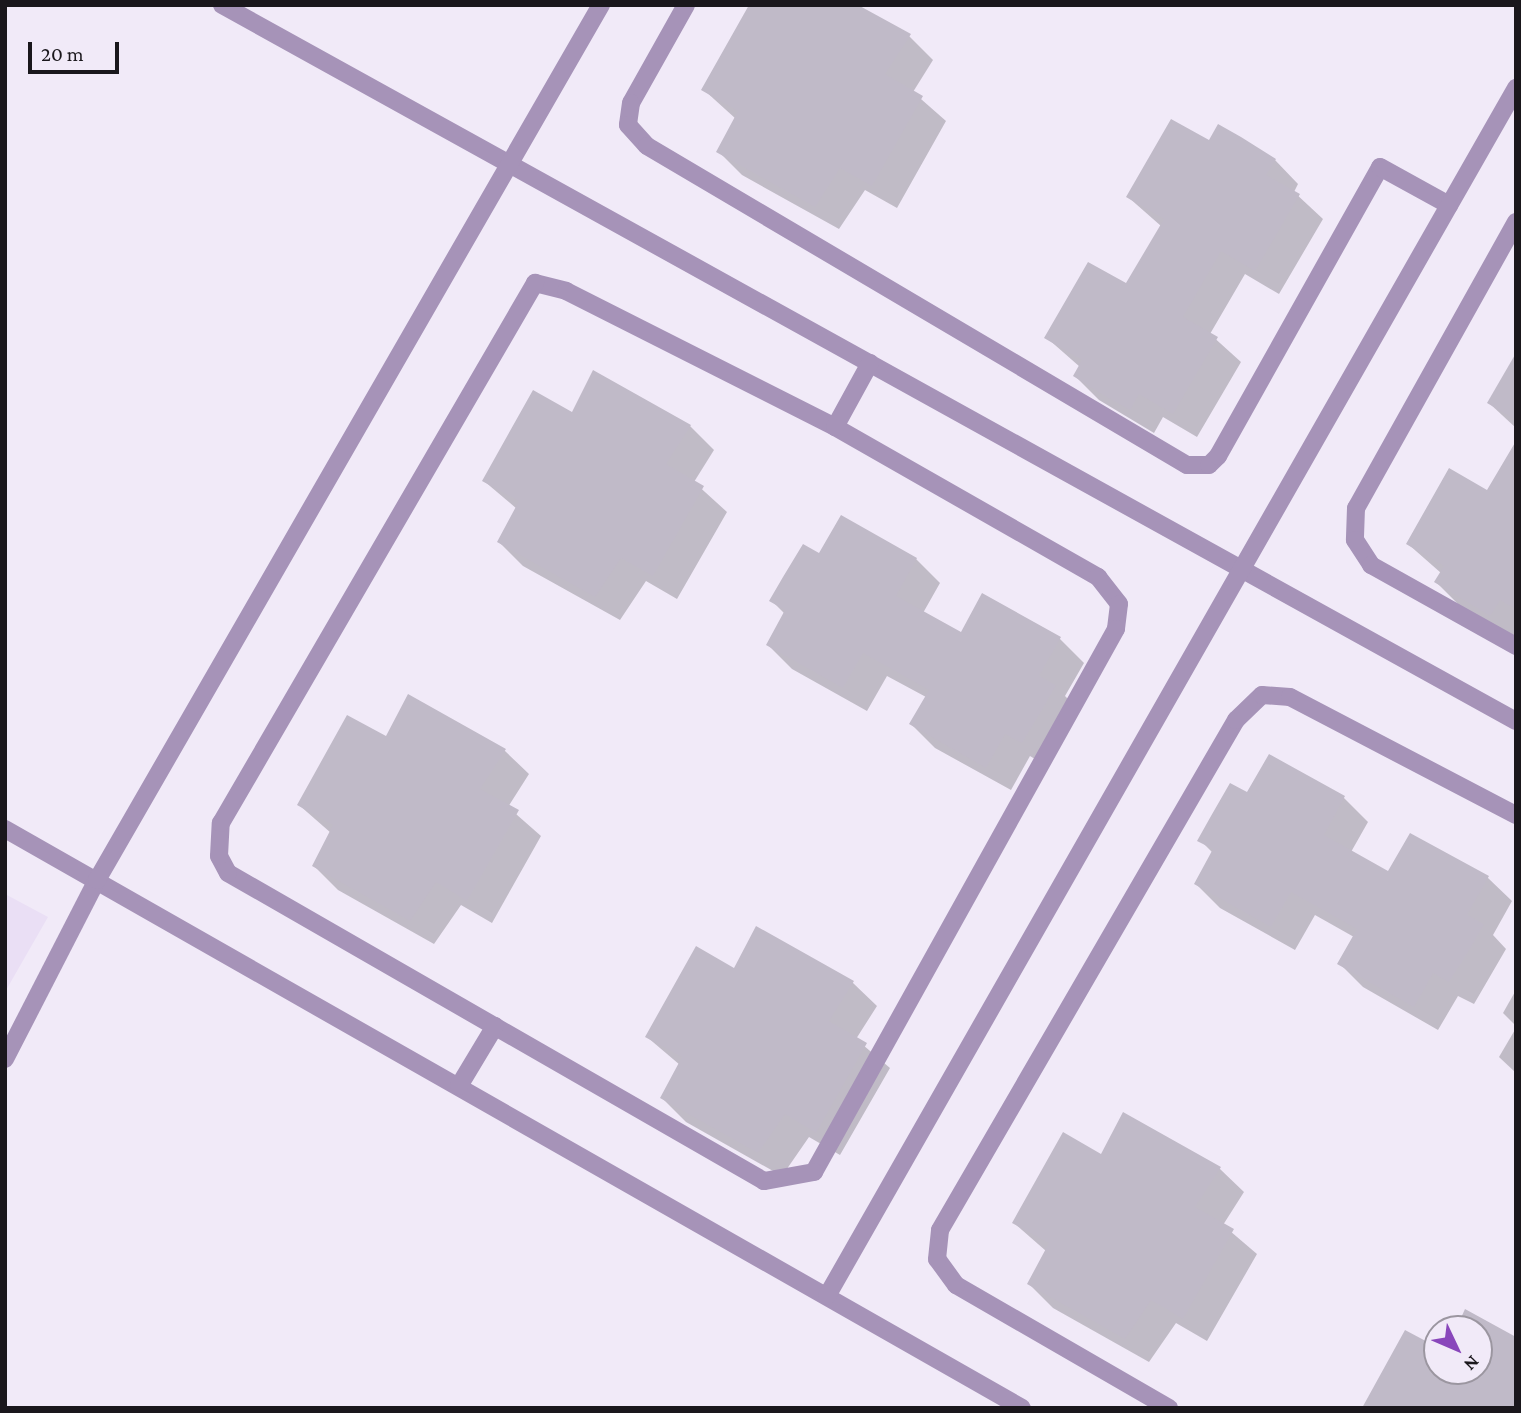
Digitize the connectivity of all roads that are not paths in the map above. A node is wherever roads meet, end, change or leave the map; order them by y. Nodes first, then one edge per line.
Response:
1 (222, 5) edge
2 (601, 5) edge
3 (686, 5) edge
4 (1516, 88) edge
5 (512, 167) junction
6 (1449, 205) junction
7 (1516, 222) edge
8 (870, 363) junction
9 (835, 427) junction
10 (1242, 568) junction
11 (1516, 646) edge
12 (1516, 721) edge
13 (1516, 815) edge
14 (5, 829) edge
15 (97, 880) junction
16 (495, 1027) junction
17 (5, 1059) edge
18 (459, 1086) junction
19 (827, 1296) junction
20 (1022, 1408) edge
21 (1169, 1408) edge

1 - 5 street
2 - 5 street
3 - 6 street
4 - 6 street
5 - 8 street
5 - 15 street
6 - 10 street
7 - 11 street
8 - 9 street
8 - 10 street
9 - 16 street
9 - 16 street
10 - 12 street
10 - 19 street
13 - 21 street
14 - 15 street
15 - 17 street
15 - 18 street
16 - 18 street
18 - 19 street
19 - 20 street

